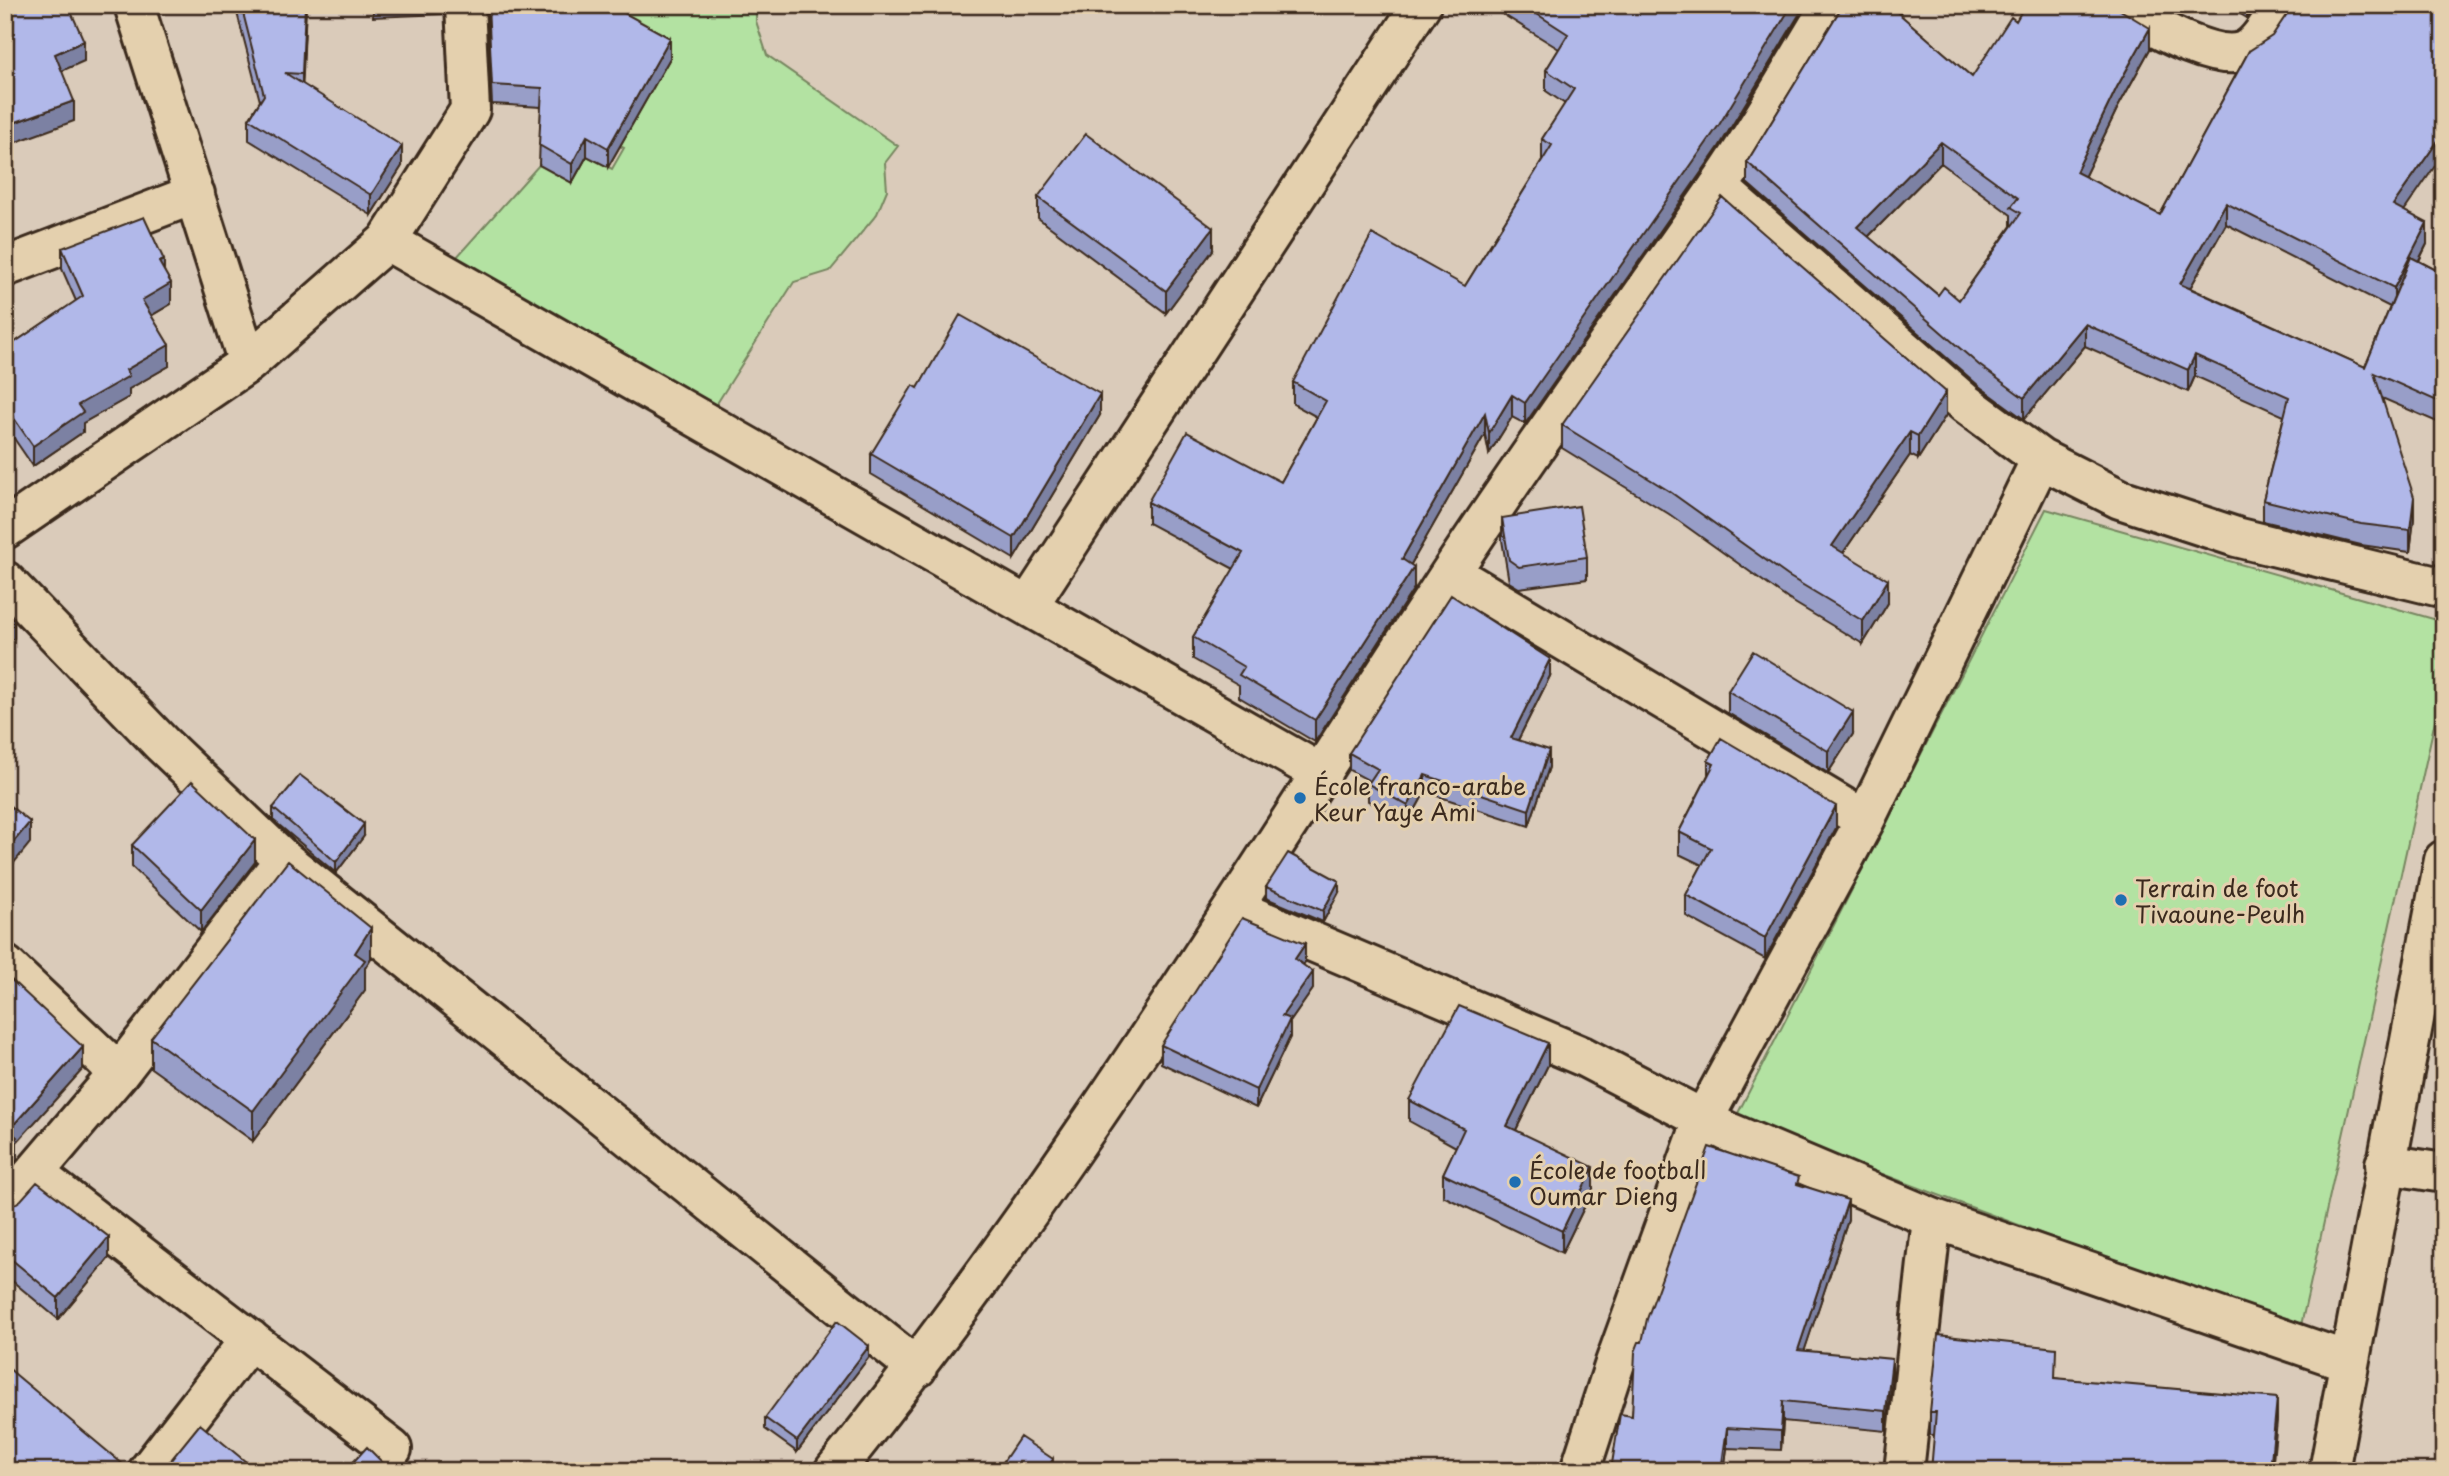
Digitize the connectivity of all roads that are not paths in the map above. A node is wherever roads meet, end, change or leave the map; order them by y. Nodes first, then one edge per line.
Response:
1 (134, 5) edge
2 (465, 5) edge
3 (1421, 5) edge
4 (1831, 5) edge
5 (2113, 5) edge
6 (2281, 5) edge
7 (1718, 187) junction
8 (195, 194) junction
9 (387, 241) junction
10 (5, 267) edge
11 (248, 363) junction
12 (2041, 458) junction
13 (5, 529) edge
14 (1451, 573) junction
15 (5, 581) edge
16 (2444, 588) edge
17 (1028, 606) junction
18 (1322, 774) junction
19 (1865, 820) junction
20 (284, 860) junction
21 (2444, 860) edge
22 (1236, 909) junction
23 (5, 964) edge
24 (119, 1073) junction
25 (1703, 1120) junction
26 (2385, 1164) junction
27 (34, 1173) junction
28 (2444, 1173) edge
29 (5, 1207) edge
30 (1932, 1218) junction
31 (250, 1339) junction
32 (2347, 1361) junction
33 (917, 1368) junction
34 (392, 1449) dead end
35 (148, 1471) edge
36 (834, 1471) edge
37 (1580, 1471) edge
38 (1904, 1471) edge
39 (2329, 1471) edge

1 - 8 street
2 - 9 street
3 - 17 street
4 - 7 street
5 - 6 street
7 - 12 street
7 - 14 street
8 - 10 street
8 - 11 street
9 - 11 street
9 - 17 street
11 - 13 street
12 - 16 street
12 - 19 street
14 - 18 street
14 - 19 street
15 - 20 street
17 - 18 street
18 - 22 street
19 - 25 street
20 - 24 street
20 - 33 street
21 - 26 street
22 - 25 street
22 - 33 street
23 - 24 street
24 - 27 street
25 - 30 street
25 - 37 street
26 - 28 street
26 - 32 street
27 - 29 street
27 - 31 street
30 - 32 street
30 - 38 street
31 - 34 street
31 - 35 street
32 - 39 street
33 - 36 street

